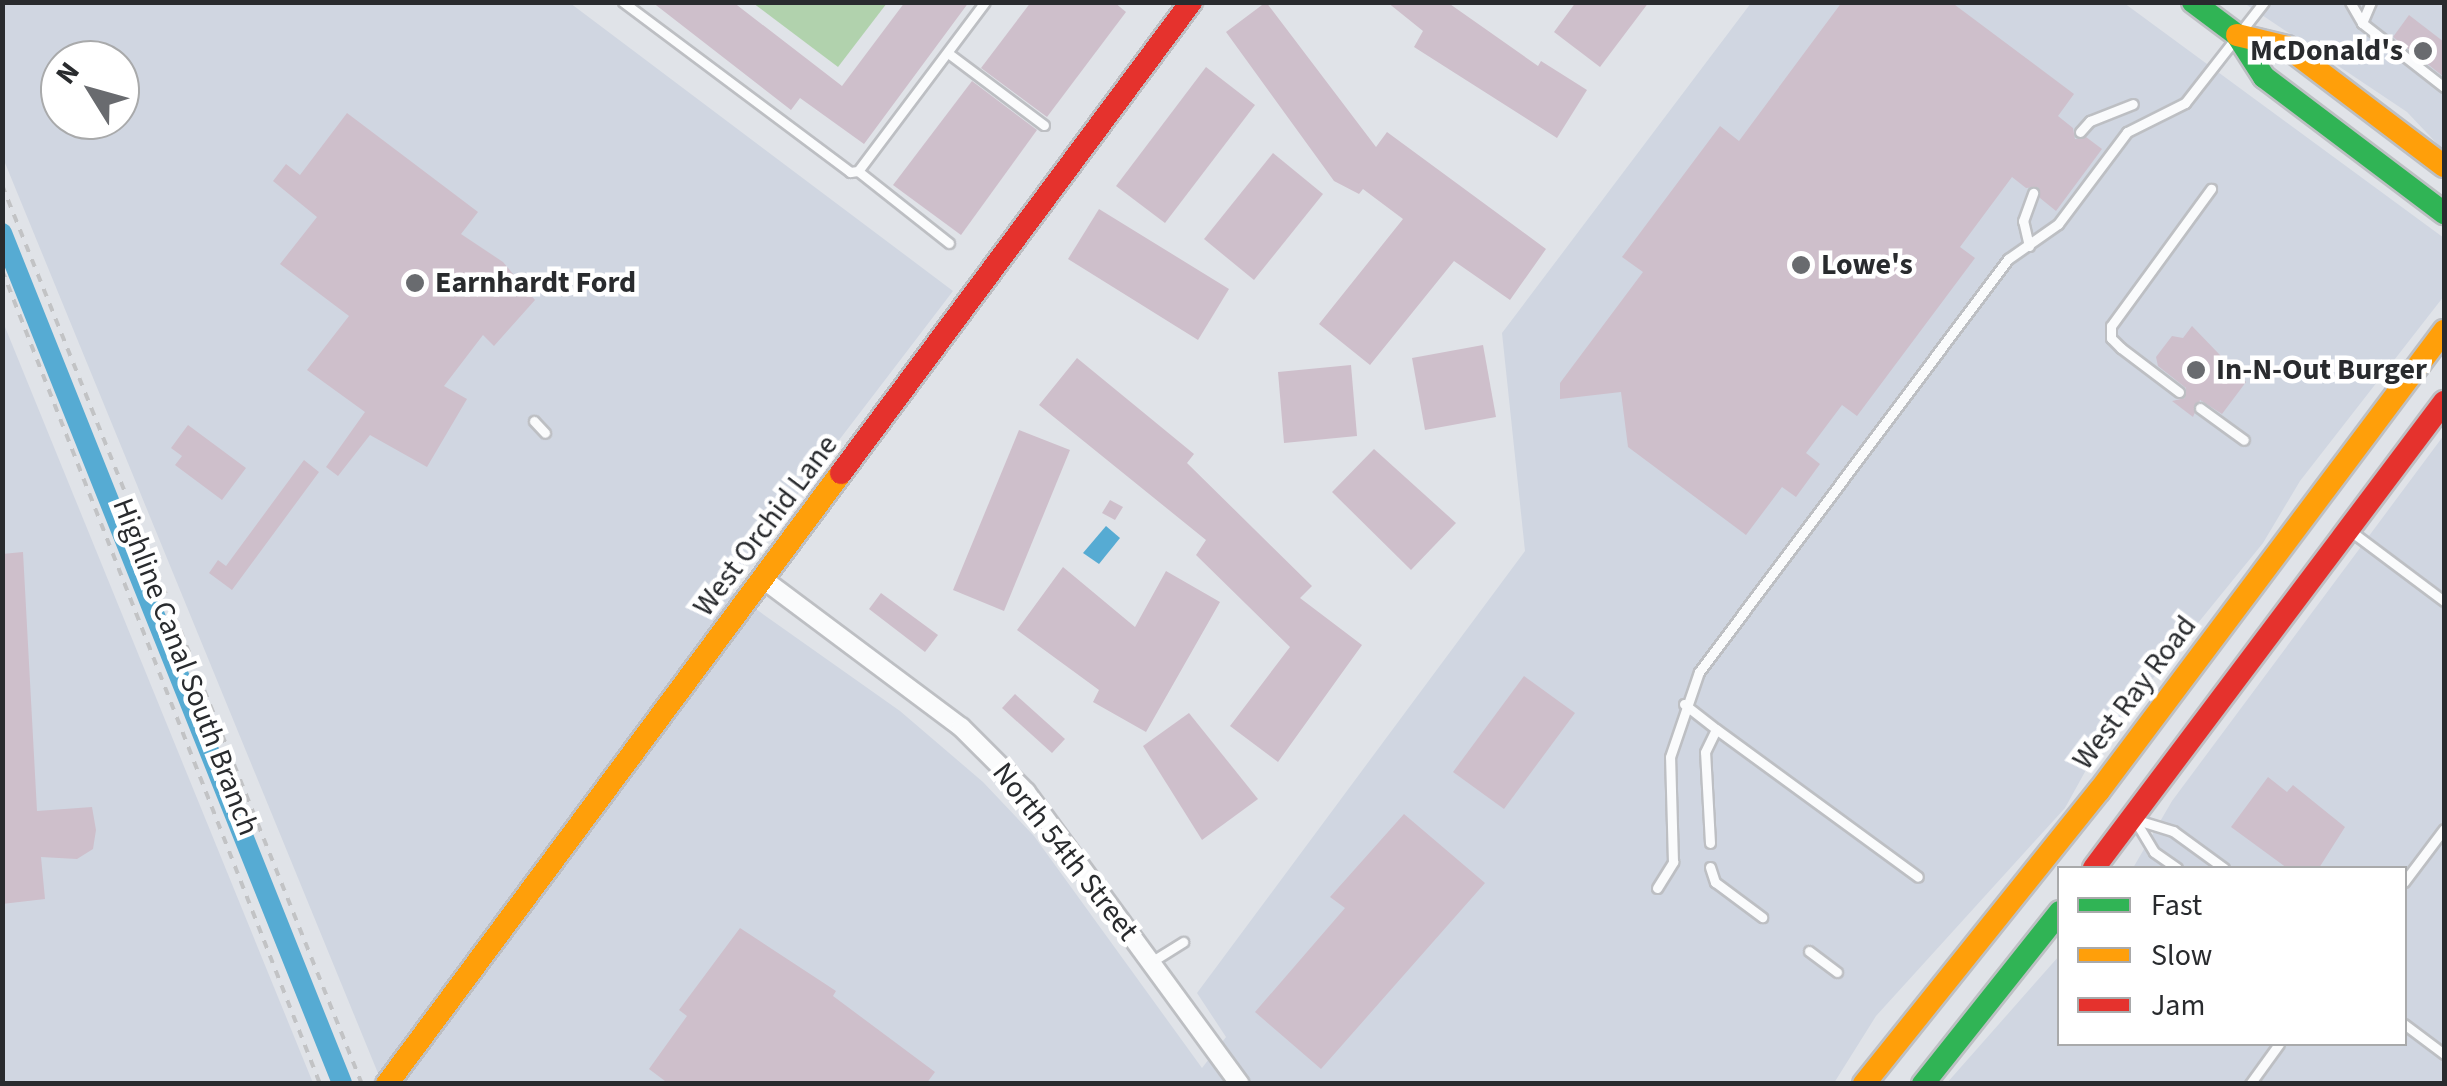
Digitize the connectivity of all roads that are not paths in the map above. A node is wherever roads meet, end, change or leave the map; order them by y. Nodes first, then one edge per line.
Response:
1 (623, 2) edge
2 (985, 2) edge
3 (1191, 2) edge
4 (2193, 2) edge
5 (2264, 2) edge
6 (2350, 2) edge
7 (2370, 2) edge
8 (2362, 23) junction
9 (2236, 35) junction
10 (948, 53) junction
11 (2444, 87) edge
12 (2133, 104) dead end
13 (1044, 124) dead end
14 (2080, 132) dead end
15 (2444, 166) edge
16 (858, 170) junction
17 (2212, 188) dead end
18 (2032, 193) dead end
19 (2444, 214) edge
20 (949, 243) dead end
21 (2029, 246) junction
22 (2444, 331) edge
23 (2179, 392) dead end
24 (2444, 402) edge
25 (2200, 408) dead end
26 (534, 421) dead end
27 (545, 432) dead end
28 (2244, 440) dead end
29 (2349, 530) junction
30 (763, 579) junction
31 (2444, 601) edge
32 (1684, 704) junction
33 (1716, 729) junction
34 (2134, 820) junction
35 (2444, 829) edge
36 (1710, 842) dead end
37 (2096, 866) edge
38 (2174, 866) edge
39 (2221, 866) edge
40 (1710, 867) dead end
41 (1918, 877) dead end
42 (2407, 878) edge
43 (1656, 888) dead end
44 (2057, 916) edge
45 (1762, 917) dead end
46 (1183, 942) dead end
47 (1809, 951) dead end
48 (1150, 962) junction
49 (1837, 972) dead end
50 (2407, 1026) edge
51 (2278, 1046) edge
52 (2444, 1054) edge
53 (387, 1084) edge
54 (1240, 1084) edge
55 (1864, 1084) edge
56 (1923, 1084) edge
57 (2250, 1084) edge

1 - 16 lane
2 - 10 lane
3 - 30 main road, West Orchid Lane
4 - 9 main road
5 - 9 lane
6 - 8 lane
7 - 8 lane
8 - 11 lane
9 - 15 main road
9 - 19 main road
9 - 21 lane
10 - 13 lane
10 - 16 lane
12 - 14 lane
16 - 20 lane
17 - 23 lane
18 - 21 lane
21 - 32 lane
22 - 55 main road, West Ray Road
24 - 29 main road
25 - 28 lane
26 - 27 lane
29 - 31 lane
29 - 34 main road
30 - 48 street, North 54th Street
30 - 53 main road, West Orchid Lane
32 - 33 lane
32 - 43 lane
33 - 36 lane
33 - 41 lane
34 - 37 main road
34 - 38 lane
34 - 39 lane
35 - 42 lane
40 - 45 lane
44 - 56 main road
46 - 48 lane
47 - 49 lane
48 - 54 street, North 54th Street
50 - 52 lane
51 - 57 lane

